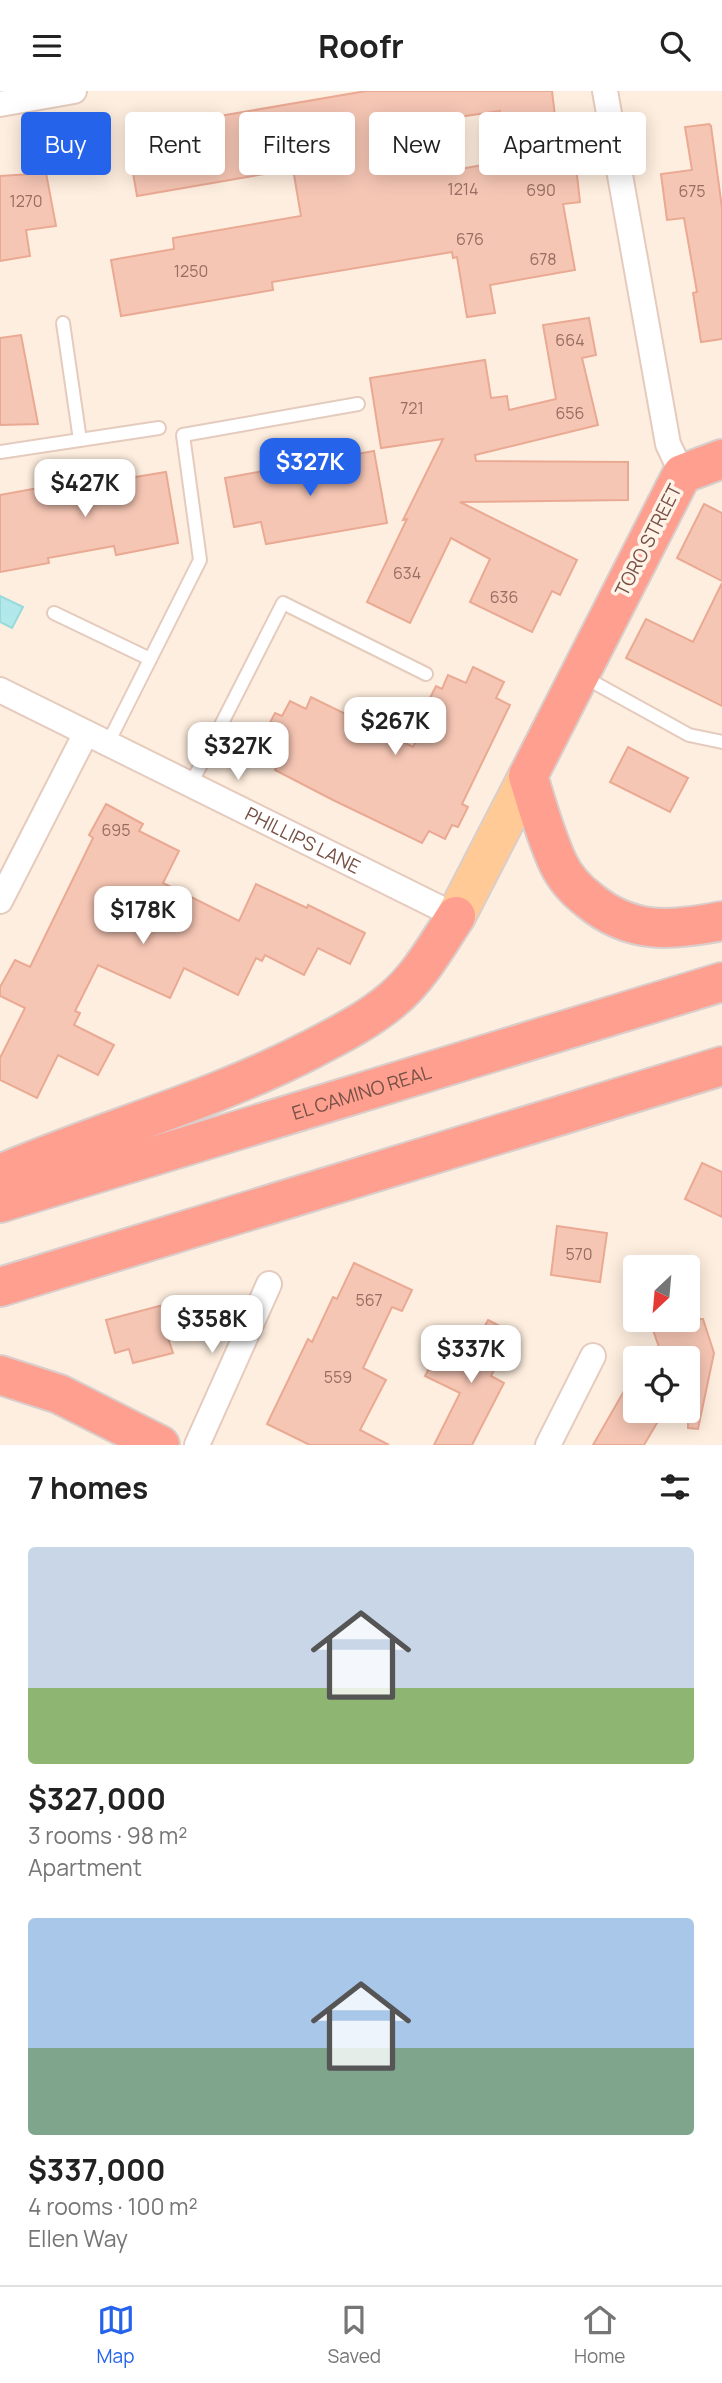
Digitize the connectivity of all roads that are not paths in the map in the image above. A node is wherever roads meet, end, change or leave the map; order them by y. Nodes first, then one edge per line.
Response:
1 (74, 91) edge
2 (606, 91) edge
3 (0, 104) edge
4 (63, 324) dead end
5 (358, 404) dead end
6 (159, 428) dead end
7 (80, 440) junction
8 (0, 452) edge
9 (722, 459) edge
10 (682, 474) junction
11 (54, 613) dead end
12 (150, 659) junction
13 (426, 674) dead end
14 (579, 675) junction
15 (0, 690) edge
16 (97, 738) junction
17 (722, 742) edge
18 (528, 776) junction
19 (191, 784) junction
20 (0, 901) edge
21 (456, 916) junction
22 (722, 921) edge
23 (722, 982) edge
24 (722, 1066) edge
25 (0, 1174) edge
26 (0, 1203) edge
27 (269, 1284) dead end
28 (0, 1287) edge
29 (593, 1356) dead end
30 (0, 1375) edge
31 (160, 1445) edge
32 (197, 1445) edge
33 (548, 1445) edge

1 - 3 street
2 - 10 street, TORO STREET
4 - 7 lane
5 - 12 lane
6 - 7 lane
7 - 8 lane
9 - 10 highway
10 - 14 highway, TORO STREET
11 - 12 lane
12 - 16 lane
13 - 19 lane
14 - 17 lane
14 - 18 highway, TORO STREET
15 - 16 street, PHILLIPS LANE
16 - 19 street, PHILLIPS LANE
16 - 20 street
18 - 21 main road, TORO STREET
18 - 22 highway
19 - 21 street, PHILLIPS LANE
21 - 25 highway
23 - 26 highway, EL CAMINO REAL
24 - 28 highway
27 - 32 street
29 - 33 street
30 - 31 highway

